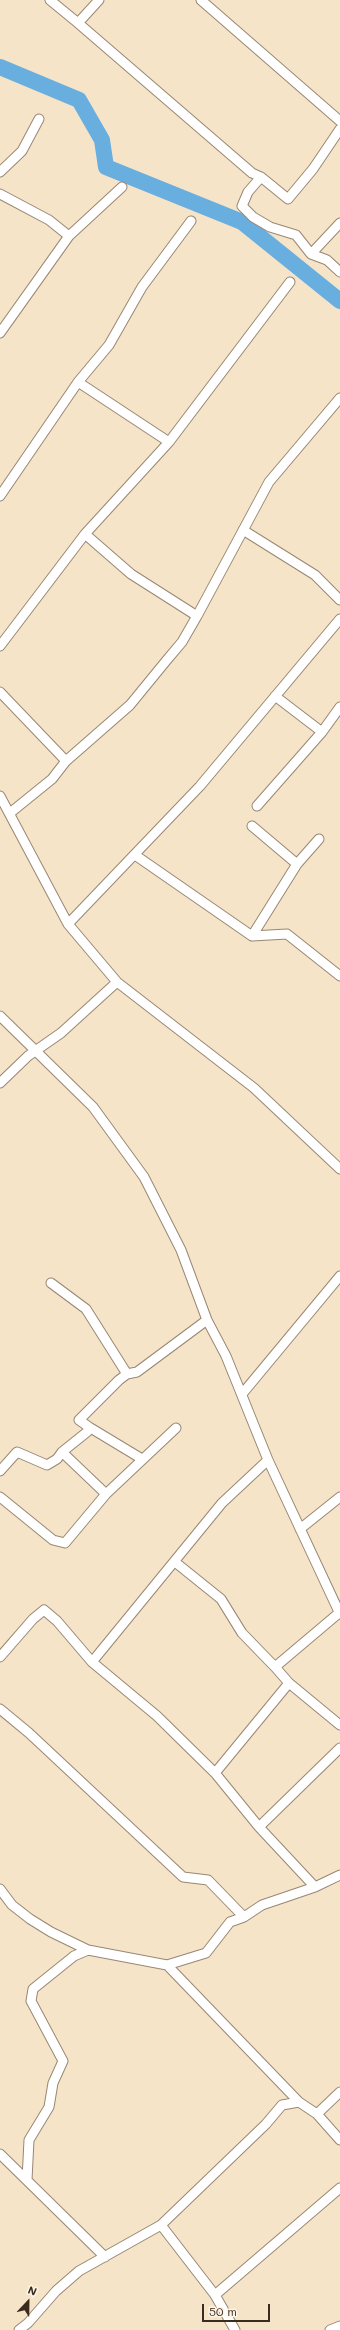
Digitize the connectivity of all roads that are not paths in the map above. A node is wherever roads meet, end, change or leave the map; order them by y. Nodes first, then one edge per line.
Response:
1 (50, 0) edge
2 (99, 0) edge
3 (201, 0) edge
4 (78, 23) junction
5 (39, 119) dead end
6 (340, 121) edge
7 (340, 129) edge
8 (0, 172) edge
9 (261, 177) junction
10 (122, 187) dead end
11 (0, 194) edge
12 (191, 220) dead end
13 (340, 223) edge
14 (70, 236) junction
15 (311, 254) junction
16 (340, 272) edge
17 (290, 282) dead end
18 (0, 333) edge
19 (78, 382) junction
20 (340, 398) edge
21 (169, 442) junction
22 (0, 496) edge
23 (242, 530) junction
24 (85, 534) junction
25 (340, 600) edge
26 (197, 616) junction
27 (340, 619) edge
28 (1, 644) edge
29 (0, 692) edge
30 (275, 696) junction
31 (340, 707) edge
32 (322, 732) junction
33 (66, 761) junction
34 (0, 796) edge
35 (257, 806) dead end
36 (10, 813) junction
37 (252, 826) dead end
38 (319, 839) dead end
39 (135, 855) junction
40 (297, 864) junction
41 (68, 924) junction
42 (252, 936) junction
43 (340, 976) edge
44 (117, 982) junction
45 (0, 1016) edge
46 (37, 1050) junction
47 (0, 1083) edge
48 (340, 1169) edge
49 (340, 1276) edge
50 (51, 1283) dead end
51 (206, 1320) junction
52 (128, 1374) junction
53 (242, 1394) junction
54 (89, 1427) junction
55 (176, 1428) dead end
56 (62, 1452) junction
57 (142, 1459) junction
58 (268, 1460) junction
59 (0, 1471) edge
60 (106, 1494) junction
61 (0, 1497) edge
62 (340, 1497) edge
63 (300, 1530) junction
64 (175, 1562) junction
65 (340, 1614) edge
66 (0, 1657) edge
67 (92, 1662) junction
68 (275, 1667) junction
69 (289, 1683) junction
70 (0, 1709) edge
71 (340, 1726) edge
72 (340, 1748) edge
73 (215, 1773) junction
74 (259, 1827) junction
75 (340, 1875) edge
76 (315, 1887) junction
77 (0, 1889) edge
78 (244, 1917) junction
79 (88, 1950) junction
80 (167, 1965) junction
81 (340, 2092) edge
82 (299, 2102) junction
83 (317, 2114) junction
84 (340, 2140) edge
85 (0, 2154) edge
86 (27, 2180) junction
87 (340, 2188) edge
88 (161, 2225) junction
89 (105, 2257) junction
90 (215, 2296) junction
91 (340, 2326) edge
92 (19, 2330) edge
93 (235, 2330) edge
94 (330, 2330) edge

1 - 4 street
2 - 4 street
3 - 6 street
4 - 9 street
5 - 8 street
7 - 9 street
9 - 15 street
10 - 14 street
11 - 14 street
12 - 19 street
13 - 15 street
14 - 18 street
15 - 16 street
17 - 21 street
19 - 21 street
19 - 22 street
20 - 23 street
21 - 24 street
23 - 25 street
23 - 26 street
24 - 26 street
24 - 28 street
26 - 33 street
27 - 30 street
29 - 33 street
30 - 32 street
30 - 39 street
31 - 32 street
32 - 35 street
33 - 36 street
34 - 36 street
36 - 41 street
37 - 40 street
38 - 40 street
39 - 41 street
39 - 42 street
40 - 42 street
41 - 44 street
42 - 43 street
44 - 46 street
44 - 48 street
45 - 46 street
46 - 47 street
46 - 51 street
49 - 53 street
50 - 52 street
51 - 52 street
51 - 53 street
52 - 54 street
53 - 58 street
54 - 56 street
54 - 57 street
55 - 57 street
56 - 59 street
56 - 60 street
57 - 60 street
58 - 63 street
58 - 64 street
60 - 61 street
62 - 63 street
63 - 65 street
64 - 67 street
64 - 68 street
65 - 68 street
66 - 67 street
67 - 73 street
68 - 69 street
69 - 71 street
69 - 73 street
70 - 78 street
72 - 74 street
73 - 74 street
74 - 76 street
75 - 76 street
76 - 78 street
77 - 79 street
78 - 80 street
79 - 80 street
79 - 86 street
80 - 82 street
81 - 83 street
82 - 83 street
82 - 88 street
83 - 84 street
85 - 86 street
86 - 89 street
87 - 90 street
88 - 89 street
88 - 90 street
89 - 92 street
90 - 93 street
91 - 94 street

